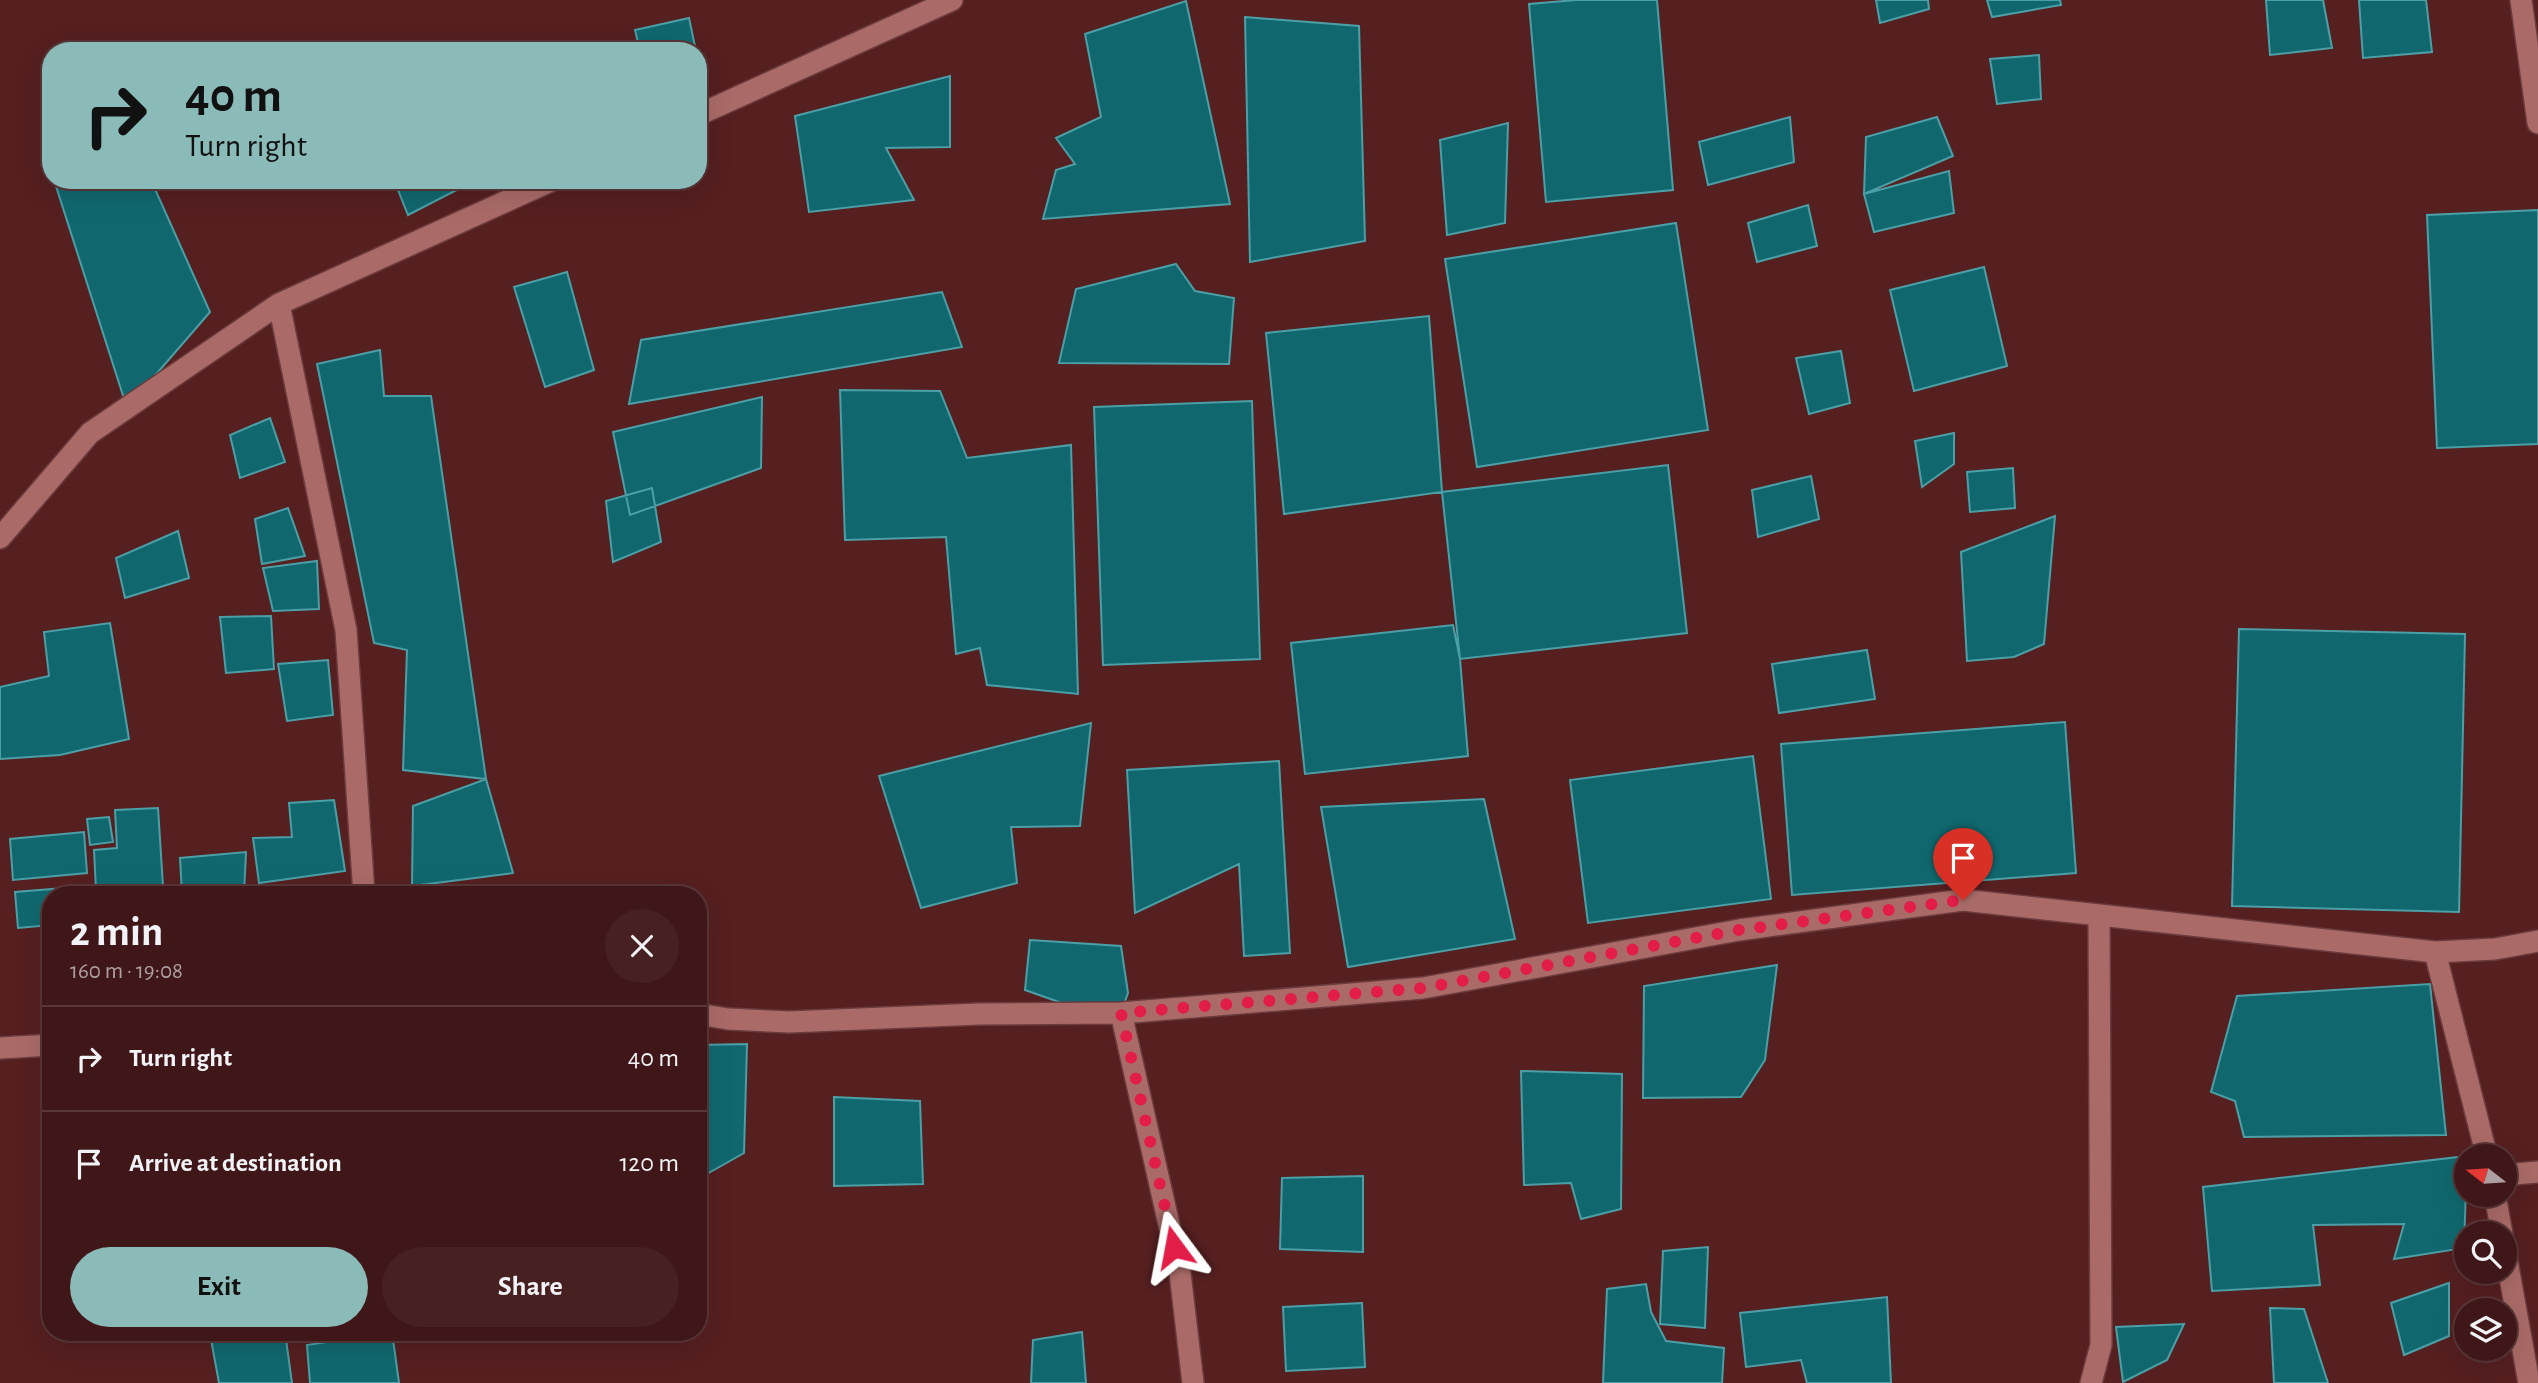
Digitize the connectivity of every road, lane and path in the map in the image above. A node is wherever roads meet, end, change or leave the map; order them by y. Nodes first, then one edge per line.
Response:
1 (952, 0) edge
2 (2521, 0) edge
3 (707, 111) edge
4 (2538, 123) edge
5 (533, 189) edge
6 (279, 304) junction
7 (0, 538) edge
8 (363, 886) edge
9 (2099, 915) junction
10 (2538, 942) edge
11 (2435, 952) junction
12 (1121, 1013) junction
13 (707, 1016) edge
14 (42, 1046) edge
15 (0, 1048) edge
16 (2484, 1144) edge
17 (2538, 1172) edge
18 (2517, 1174) edge
19 (2511, 1284) edge
20 (1193, 1383) edge
21 (2091, 1383) edge
22 (2529, 1383) edge

1 - 3 street
2 - 4 street
5 - 6 street
6 - 7 street
6 - 8 street
9 - 11 street
9 - 12 street
9 - 21 street
10 - 11 street
11 - 16 street
12 - 13 street
12 - 20 street
14 - 15 street
17 - 18 street
19 - 22 street

